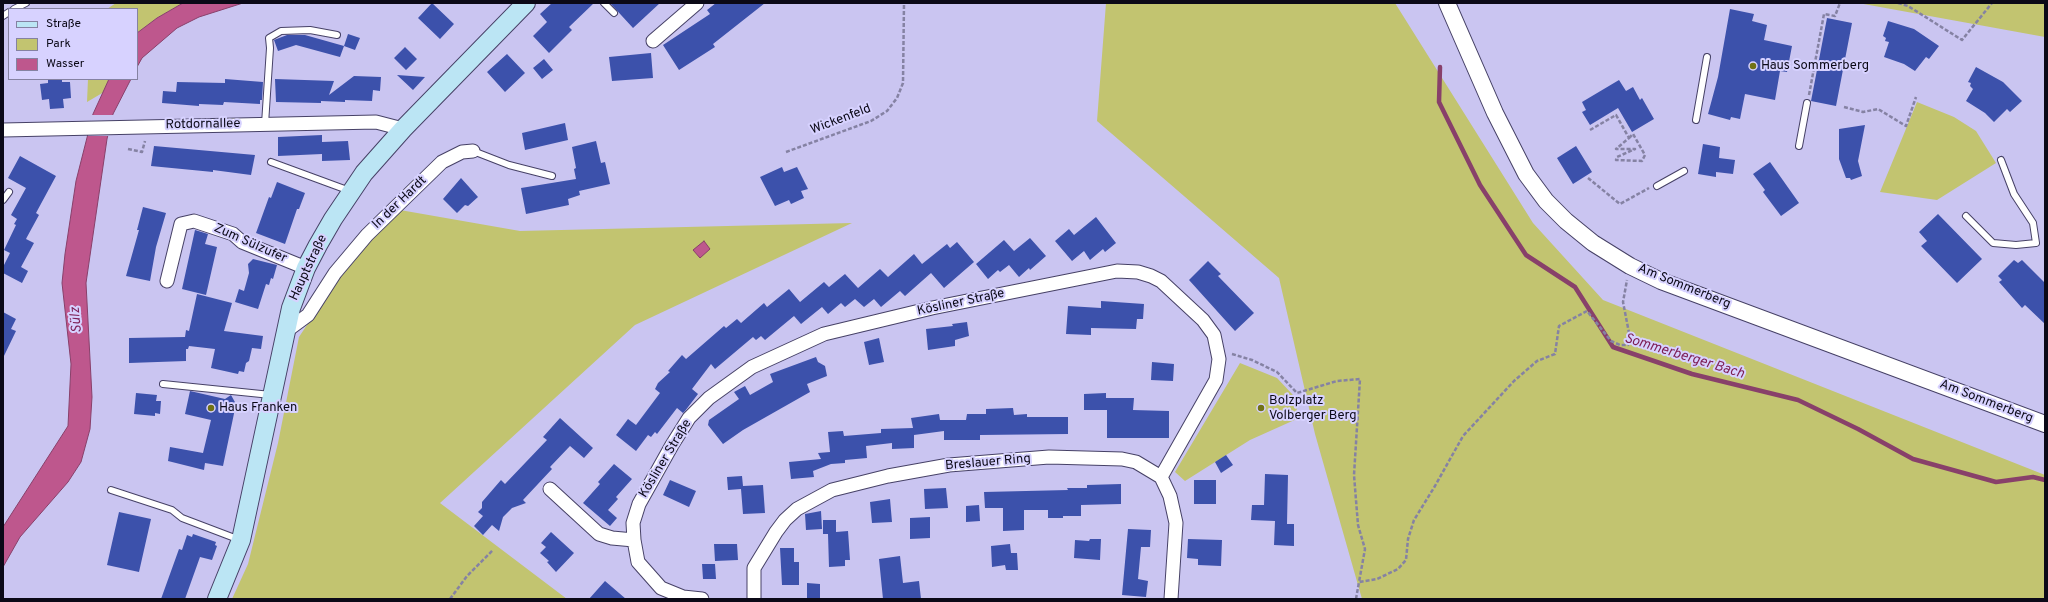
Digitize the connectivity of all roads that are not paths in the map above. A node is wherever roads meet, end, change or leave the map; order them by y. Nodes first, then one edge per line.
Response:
1 (26, 3) edge
2 (526, 3) edge
3 (604, 3) edge
4 (697, 3) edge
5 (1447, 3) edge
6 (16, 8) edge
7 (614, 13) dead end
8 (337, 35) dead end
9 (653, 41) dead end
10 (1707, 57) dead end
11 (1807, 104) road end
12 (1696, 120) dead end
13 (265, 124) junction
14 (403, 129) junction
15 (3, 130) edge
16 (1799, 146) dead end
17 (473, 151) joint
18 (2001, 160) dead end
19 (271, 162) dead end
20 (1684, 171) dead end
21 (552, 176) dead end
22 (1657, 186) dead end
23 (351, 191) junction
24 (9, 192) dead end
25 (3, 200) edge
26 (1966, 216) dead end
27 (306, 268) junction
28 (166, 281) dead end
29 (285, 332) junction
30 (163, 384) dead end
31 (272, 395) junction
32 (2045, 424) edge
33 (1161, 477) junction
34 (550, 489) dead end
35 (112, 490) dead end
36 (241, 540) junction
37 (634, 540) junction
38 (218, 599) edge
39 (702, 599) edge
40 (754, 599) edge
41 (1171, 599) edge

1 - 6 lane
2 - 14 main road, Hauptstraße
3 - 7 lane
4 - 9 street
5 - 32 street, Am Sommerberg
8 - 13 lane
10 - 12 lane
11 - 16 lane
13 - 14 street, Rotdornallee
13 - 15 street, Rotdornallee
14 - 23 main road, Hauptstraße
17 - 21 lane, In der Hardt
17 - 29 street, In der Hardt
18 - 26 lane
19 - 23 lane
20 - 22 lane
23 - 27 main road, Hauptstraße
24 - 25 lane
27 - 28 street, Zum Sülzufer
27 - 29 main road, Hauptstraße
29 - 31 main road, Hauptstraße
30 - 31 lane
31 - 36 main road, Hauptstraße
33 - 37 street, Kösliner Straße
33 - 40 street, Breslauer Ring
33 - 41 street
34 - 37 street
35 - 36 lane
36 - 38 main road, Hauptstraße
37 - 39 street, Kösliner Straße

